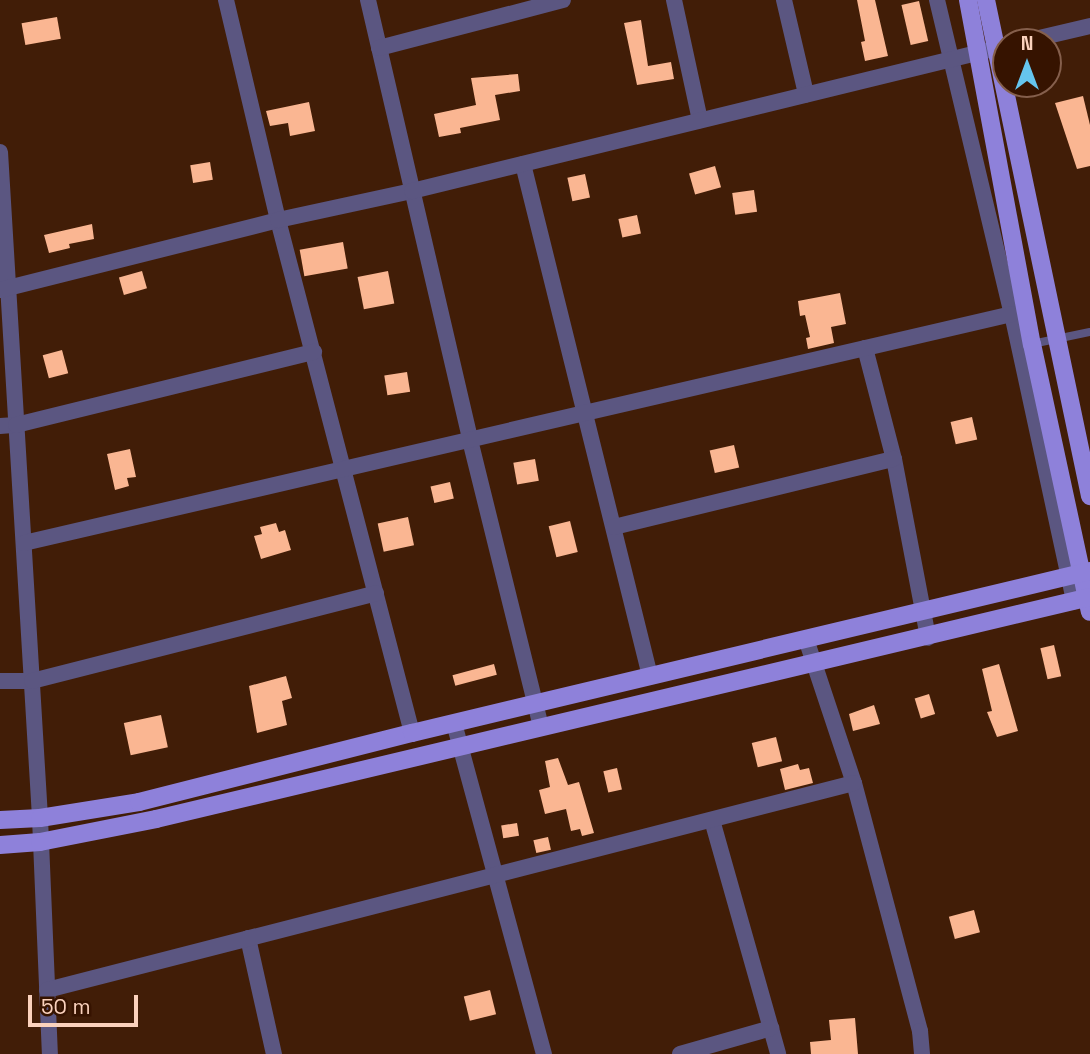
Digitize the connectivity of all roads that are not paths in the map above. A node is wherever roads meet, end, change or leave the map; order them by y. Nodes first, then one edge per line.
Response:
1 (226, 0) edge
2 (368, 0) edge
3 (563, 0) edge
4 (674, 0) edge
5 (784, 0) edge
6 (937, 0) edge
7 (968, 0) edge
8 (986, 0) edge
9 (1090, 26) edge
10 (1062, 33) edge
11 (992, 36) edge
12 (992, 44) edge
13 (379, 48) junction
14 (992, 49) edge
15 (951, 59) junction
16 (806, 94) junction
17 (1000, 98) edge
18 (1004, 98) edge
19 (700, 120) junction
20 (0, 152) edge
21 (523, 164) junction
22 (412, 191) junction
23 (278, 220) junction
24 (4, 290) edge
25 (1012, 314) junction
26 (1090, 332) edge
27 (1055, 340) junction
28 (1032, 344) junction
29 (865, 348) junction
30 (314, 352) junction
31 (585, 413) junction
32 (8, 426) edge
33 (470, 440) junction
34 (894, 459) junction
35 (345, 469) junction
36 (1090, 496) edge
37 (614, 527) junction
38 (24, 543) junction
39 (1080, 574) edge
40 (376, 593) junction
41 (1085, 602) edge
42 (923, 611) junction
43 (928, 638) junction
44 (806, 639) junction
45 (814, 663) junction
46 (650, 676) junction
47 (0, 681) edge
48 (32, 681) junction
49 (536, 703) junction
50 (454, 723) junction
51 (541, 726) junction
52 (412, 733) junction
53 (460, 746) junction
54 (854, 783) junction
55 (40, 818) junction
56 (0, 820) edge
57 (712, 820) junction
58 (40, 842) junction
59 (0, 845) edge
60 (495, 875) junction
61 (248, 938) junction
62 (47, 990) junction
63 (771, 1028) junction
64 (50, 1054) edge
65 (274, 1054) edge
66 (544, 1054) edge
67 (680, 1054) edge
68 (778, 1054) edge
69 (922, 1054) edge

1 - 23 street
2 - 13 street
3 - 13 street
4 - 19 street
5 - 16 street
6 - 15 street
7 - 12 main road
8 - 11 main road
9 - 10 street
13 - 22 street
14 - 15 street
15 - 16 street
15 - 25 street
16 - 19 street
17 - 28 main road
18 - 27 main road
19 - 21 street
20 - 24 street
21 - 22 street
21 - 31 street
22 - 23 street
22 - 33 street
23 - 24 street
23 - 30 street
24 - 32 street
25 - 29 street
25 - 39 street
26 - 27 lane
27 - 28 lane
27 - 36 main road
28 - 39 main road
29 - 31 street
29 - 34 street
30 - 32 street
30 - 35 street
31 - 33 street
31 - 37 street
32 - 38 street
33 - 35 street
33 - 49 street
34 - 37 street
34 - 42 street
35 - 38 street
35 - 40 street
37 - 46 street
38 - 48 street
39 - 41 main road
39 - 42 main road
40 - 48 street
40 - 52 street
41 - 43 main road
42 - 43 street
42 - 44 main road
43 - 45 main road
44 - 45 street
44 - 46 main road
45 - 51 main road
45 - 54 street
46 - 49 main road
47 - 48 street
48 - 55 street
49 - 50 main road
49 - 51 street
50 - 52 main road
50 - 53 street
51 - 53 main road
52 - 55 main road
53 - 58 main road
53 - 60 street
54 - 57 street
54 - 69 street
55 - 56 main road
55 - 58 street
57 - 60 street
57 - 63 street
58 - 59 main road
58 - 62 street
60 - 61 street
60 - 66 street
61 - 62 street
61 - 65 street
62 - 64 street
63 - 67 street
63 - 68 street

